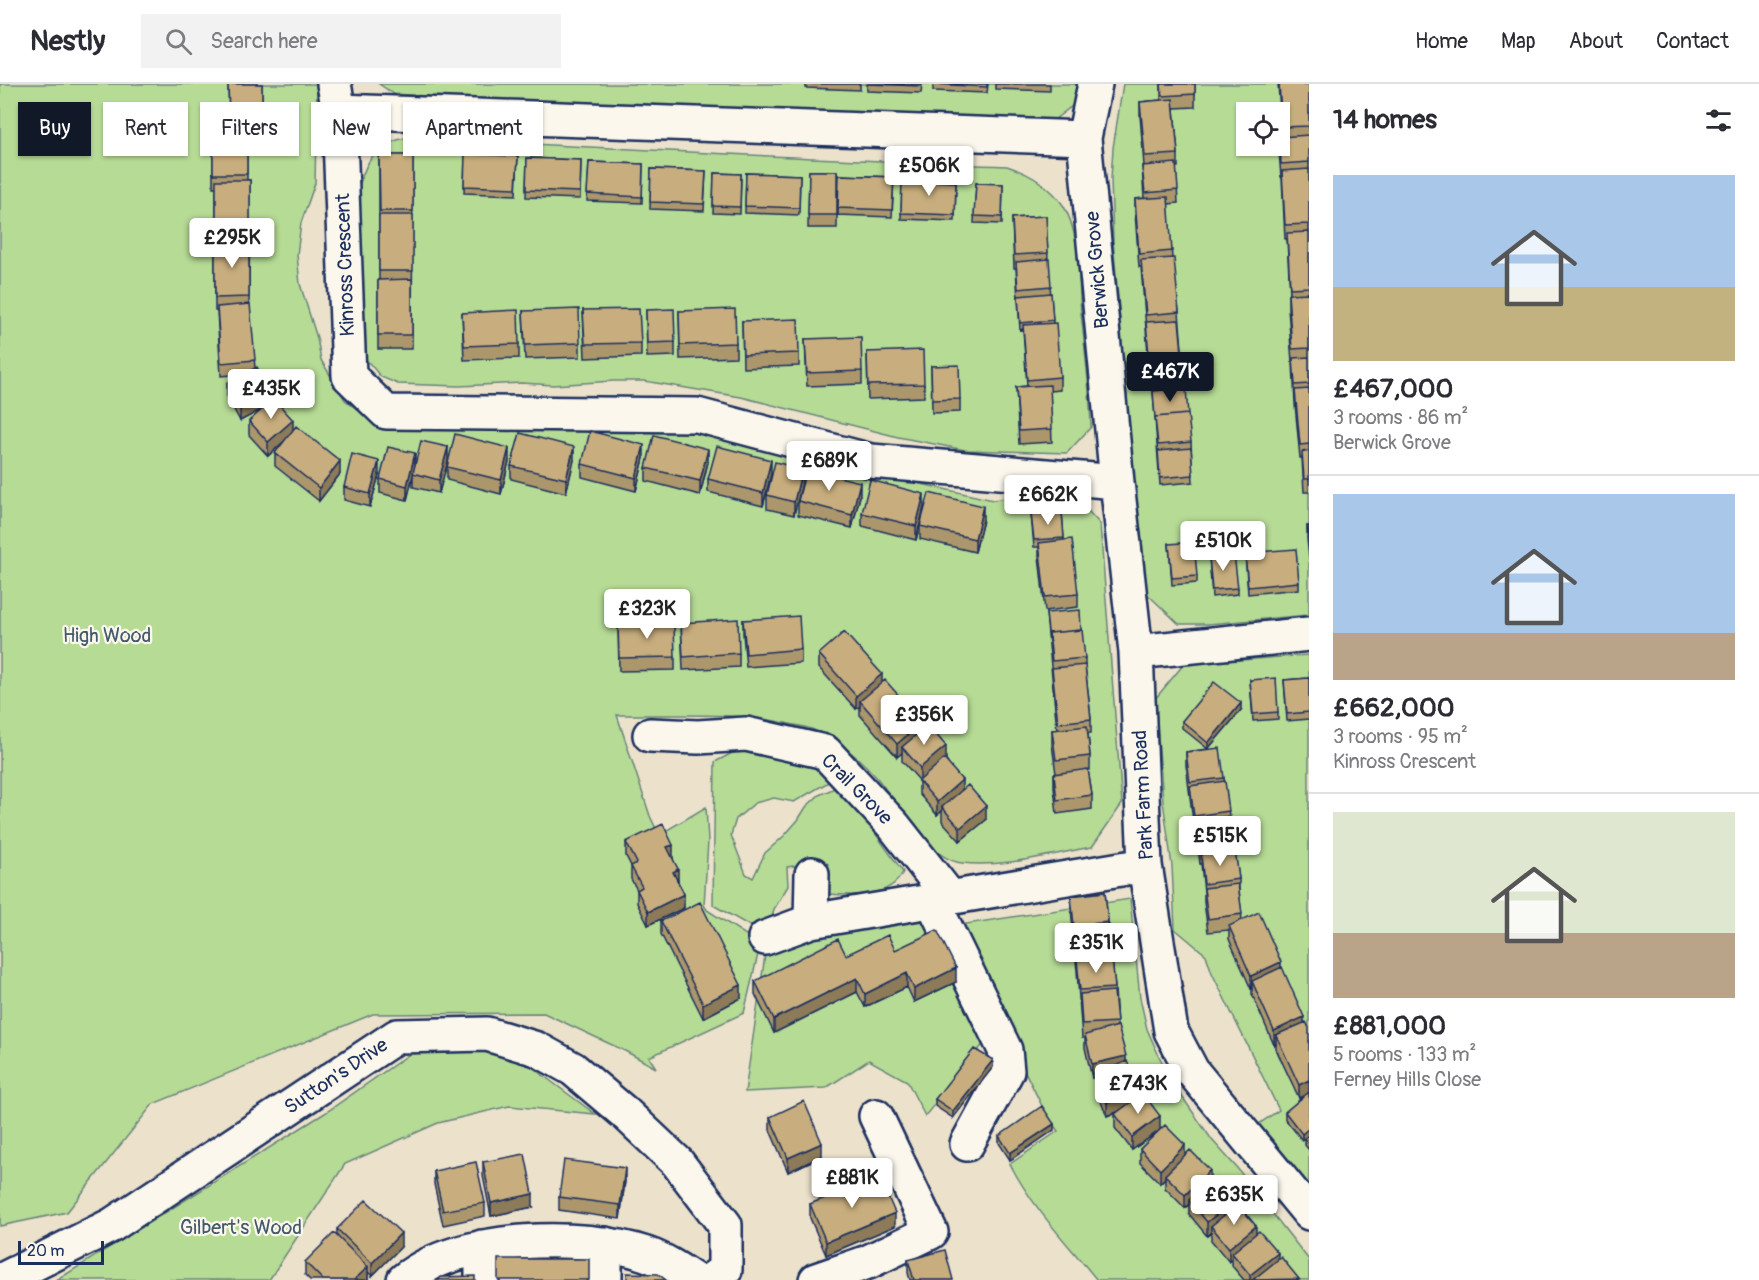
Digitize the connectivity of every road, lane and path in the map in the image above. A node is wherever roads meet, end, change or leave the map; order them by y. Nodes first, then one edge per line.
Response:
1 (1095, 84) edge
2 (337, 98) edge
3 (1084, 138) junction
4 (1117, 482) junction
5 (1309, 634) edge
6 (1136, 652) junction
7 (650, 735) dead end
8 (1145, 865) junction
9 (812, 874) dead end
10 (940, 898) junction
11 (811, 921) junction
12 (765, 938) dead end
13 (876, 1116) dead end
14 (967, 1144) dead end
15 (1309, 1213) edge
16 (605, 1244) junction
17 (482, 1247) junction
18 (872, 1271) edge
19 (2, 1280) edge
20 (404, 1280) edge
21 (482, 1280) edge
22 (605, 1280) edge
23 (694, 1280) edge
24 (711, 1280) edge
25 (816, 1280) edge

1 - 3 street, Berwick Grove
2 - 3 street, Kinross Crescent
2 - 4 street, Kinross Crescent
3 - 4 street, Berwick Grove
4 - 6 street, Berwick Grove
5 - 6 street
6 - 8 street, Park Farm Road
7 - 10 street, Crail Grove
8 - 10 street
8 - 15 street, Park Farm Road
9 - 11 street
10 - 11 street
10 - 14 street, Crail Grove
11 - 12 street
13 - 18 street
16 - 17 street
16 - 22 street
16 - 23 street
17 - 20 street
17 - 21 street
18 - 25 street
19 - 24 street, Sutton's Drive

